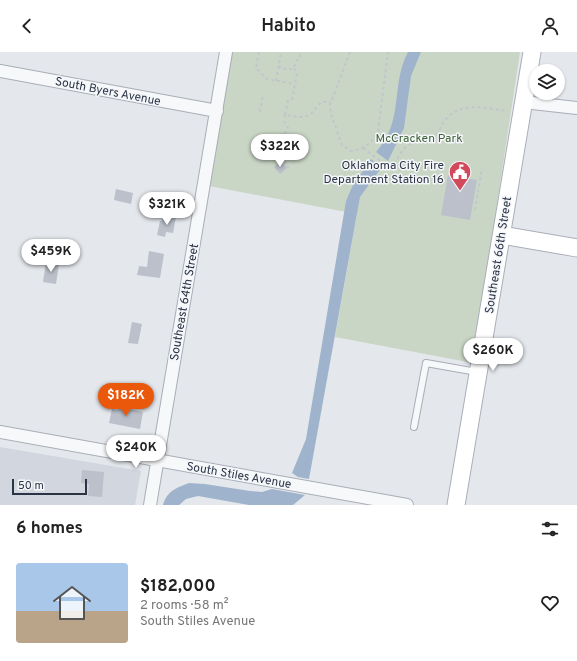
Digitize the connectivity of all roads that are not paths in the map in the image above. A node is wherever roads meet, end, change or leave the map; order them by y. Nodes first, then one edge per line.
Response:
1 (226, 52) edge
2 (532, 52) edge
3 (0, 71) edge
4 (522, 107) junction
5 (577, 108) edge
6 (217, 111) junction
7 (502, 235) junction
8 (577, 248) edge
9 (478, 373) junction
10 (414, 428) dead end
11 (0, 432) edge
12 (157, 460) junction
13 (150, 505) edge
14 (407, 505) edge
15 (456, 505) edge

1 - 6 street, Southeast 64th Street
2 - 4 street, Southeast 66th Street
3 - 6 street, South Byers Avenue
4 - 5 street
4 - 7 street, Southeast 66th Street
6 - 12 street, Southeast 64th Street
7 - 8 street
7 - 9 street, Southeast 66th Street
9 - 10 lane
9 - 15 street, Southeast 66th Street
11 - 12 street, South Stiles Avenue
12 - 13 street, Southeast 64th Street
12 - 14 street, South Stiles Avenue

